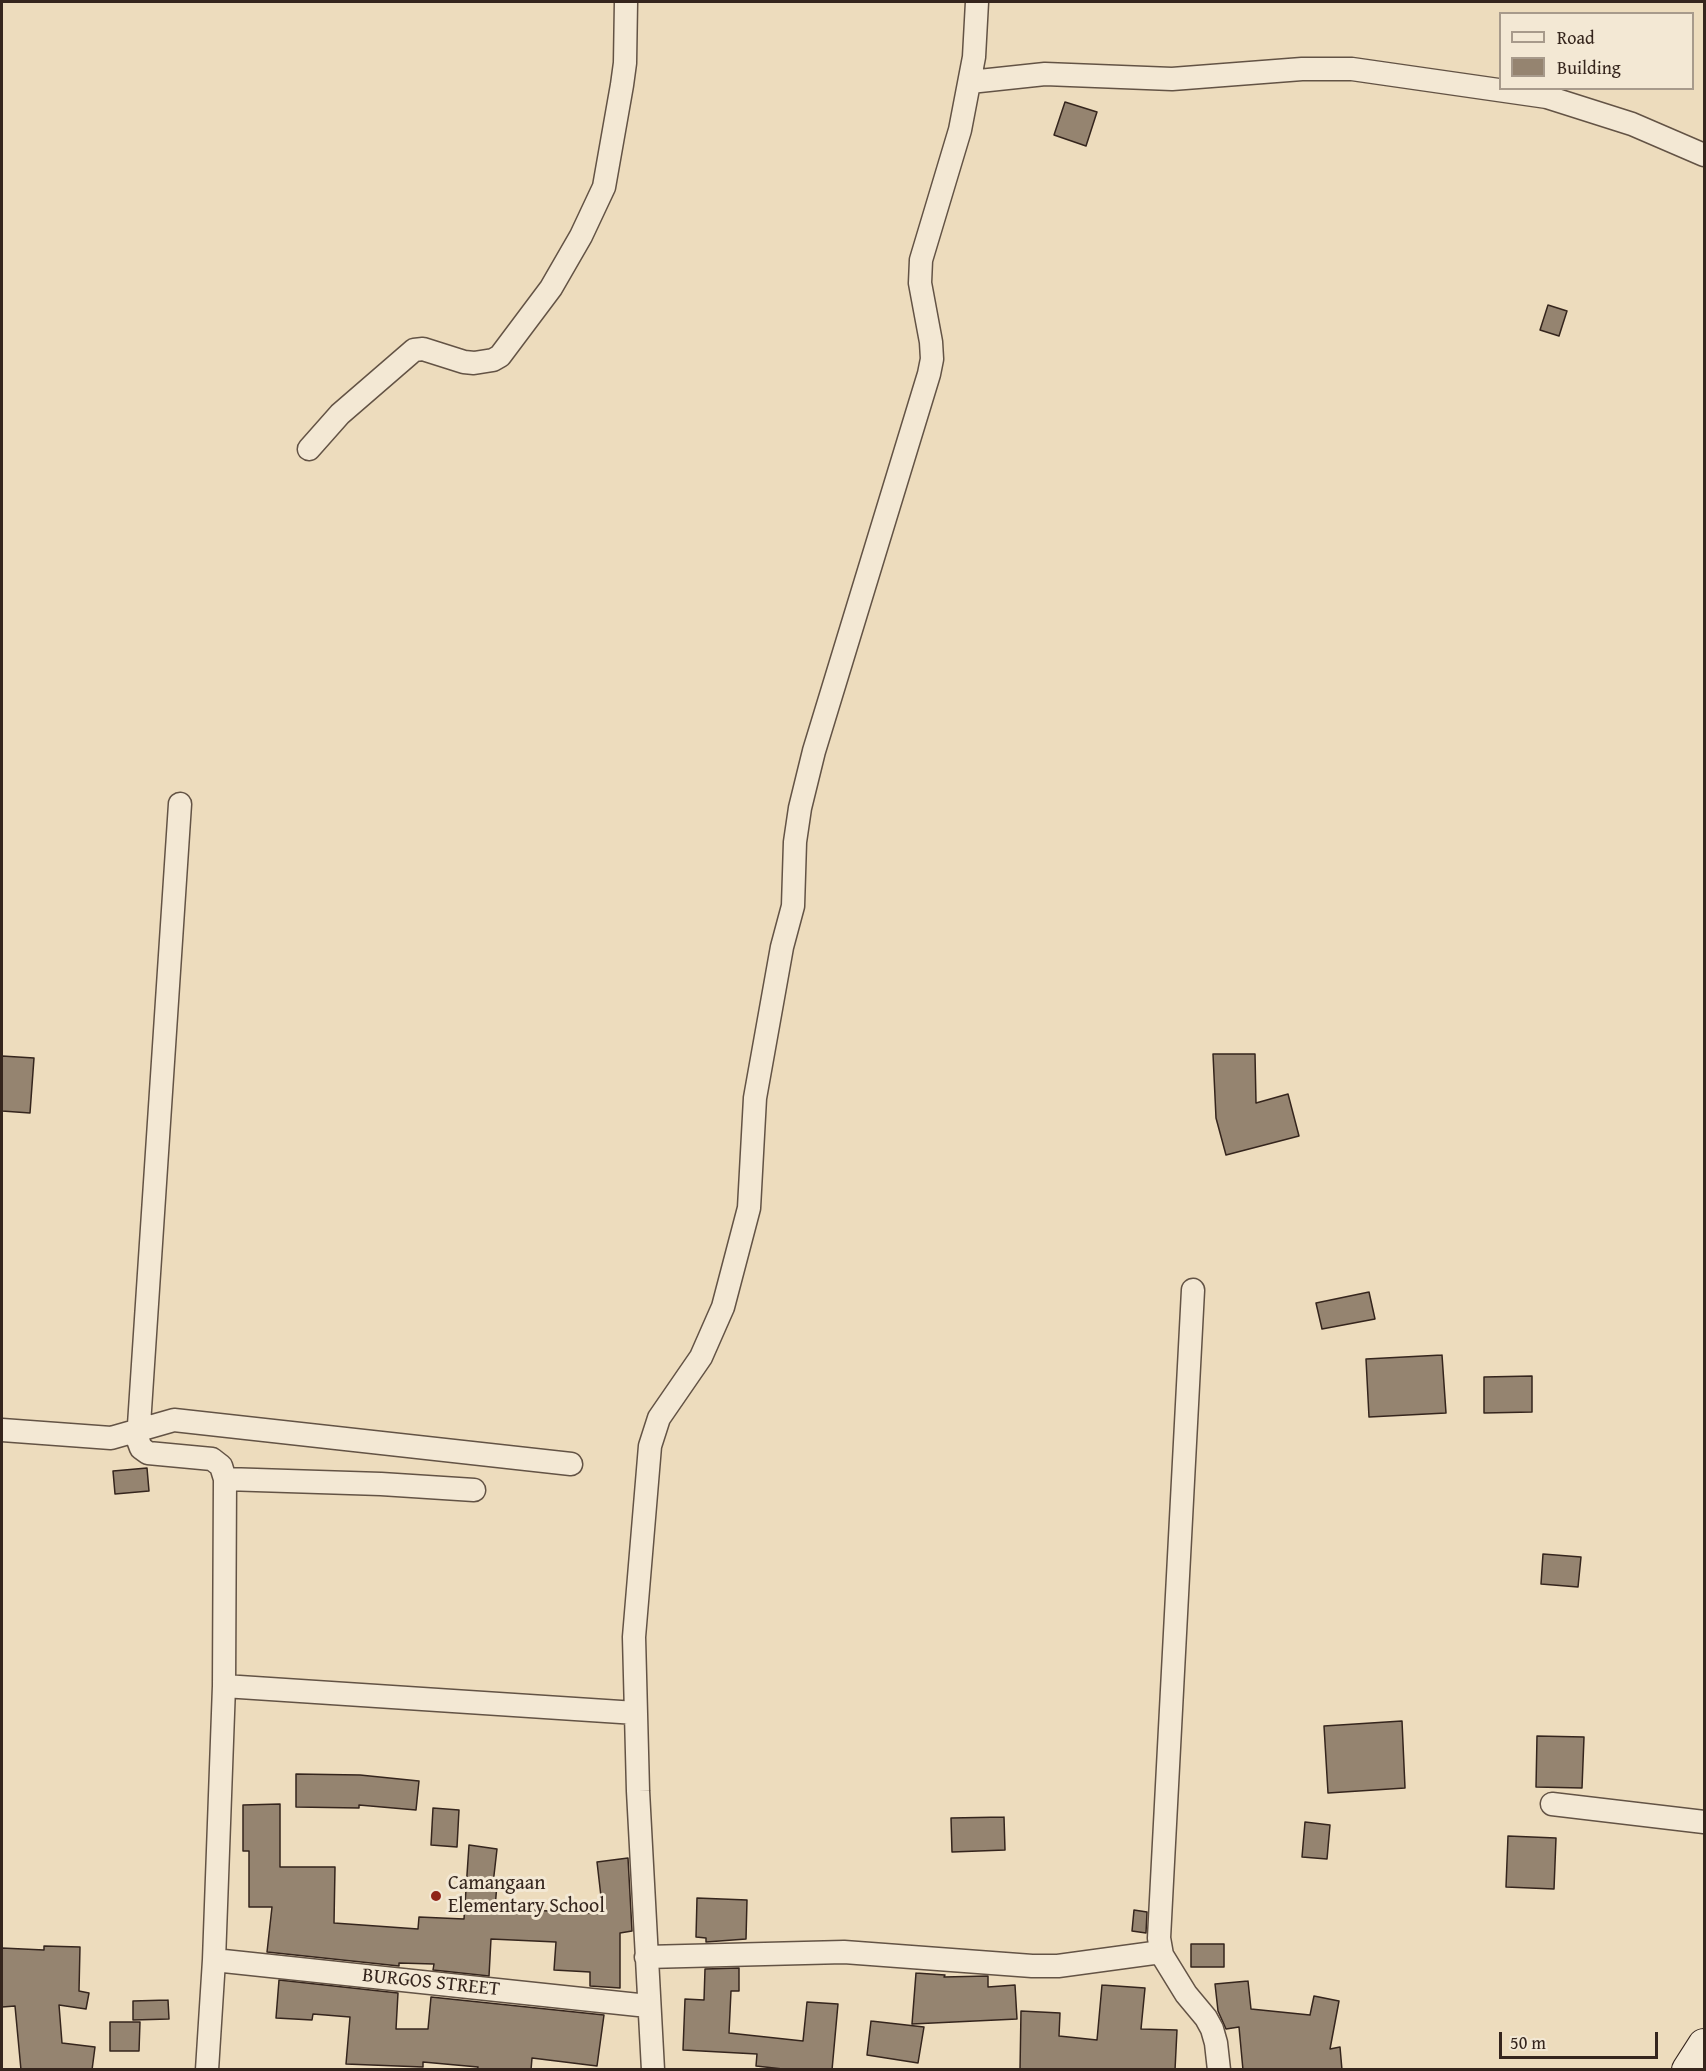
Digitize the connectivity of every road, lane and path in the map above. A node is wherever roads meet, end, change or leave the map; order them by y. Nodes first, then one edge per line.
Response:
1 (626, 2) edge
2 (977, 2) edge
3 (970, 82) junction
4 (1704, 155) edge
5 (309, 449) dead end
6 (180, 804) dead end
7 (1192, 1290) dead end
8 (138, 1429) junction
9 (2, 1430) edge
10 (571, 1464) dead end
11 (225, 1479) junction
12 (474, 1490) dead end
13 (224, 1686) junction
14 (636, 1713) junction
15 (1552, 1804) dead end
16 (1704, 1822) edge
17 (1161, 1952) junction
18 (646, 1957) junction
19 (214, 1960) junction
20 (648, 2006) junction
21 (207, 2070) edge
22 (653, 2070) edge
23 (1219, 2070) edge

1 - 5 street
2 - 3 street
3 - 4 street
3 - 14 street
6 - 8 street
7 - 17 street
8 - 9 street
8 - 10 street
8 - 11 street
11 - 12 street
11 - 13 street
13 - 14 street
13 - 19 street
14 - 18 street
15 - 16 street
17 - 18 street
17 - 23 street
18 - 20 street
19 - 20 street, BURGOS STREET
19 - 21 street
20 - 22 street

